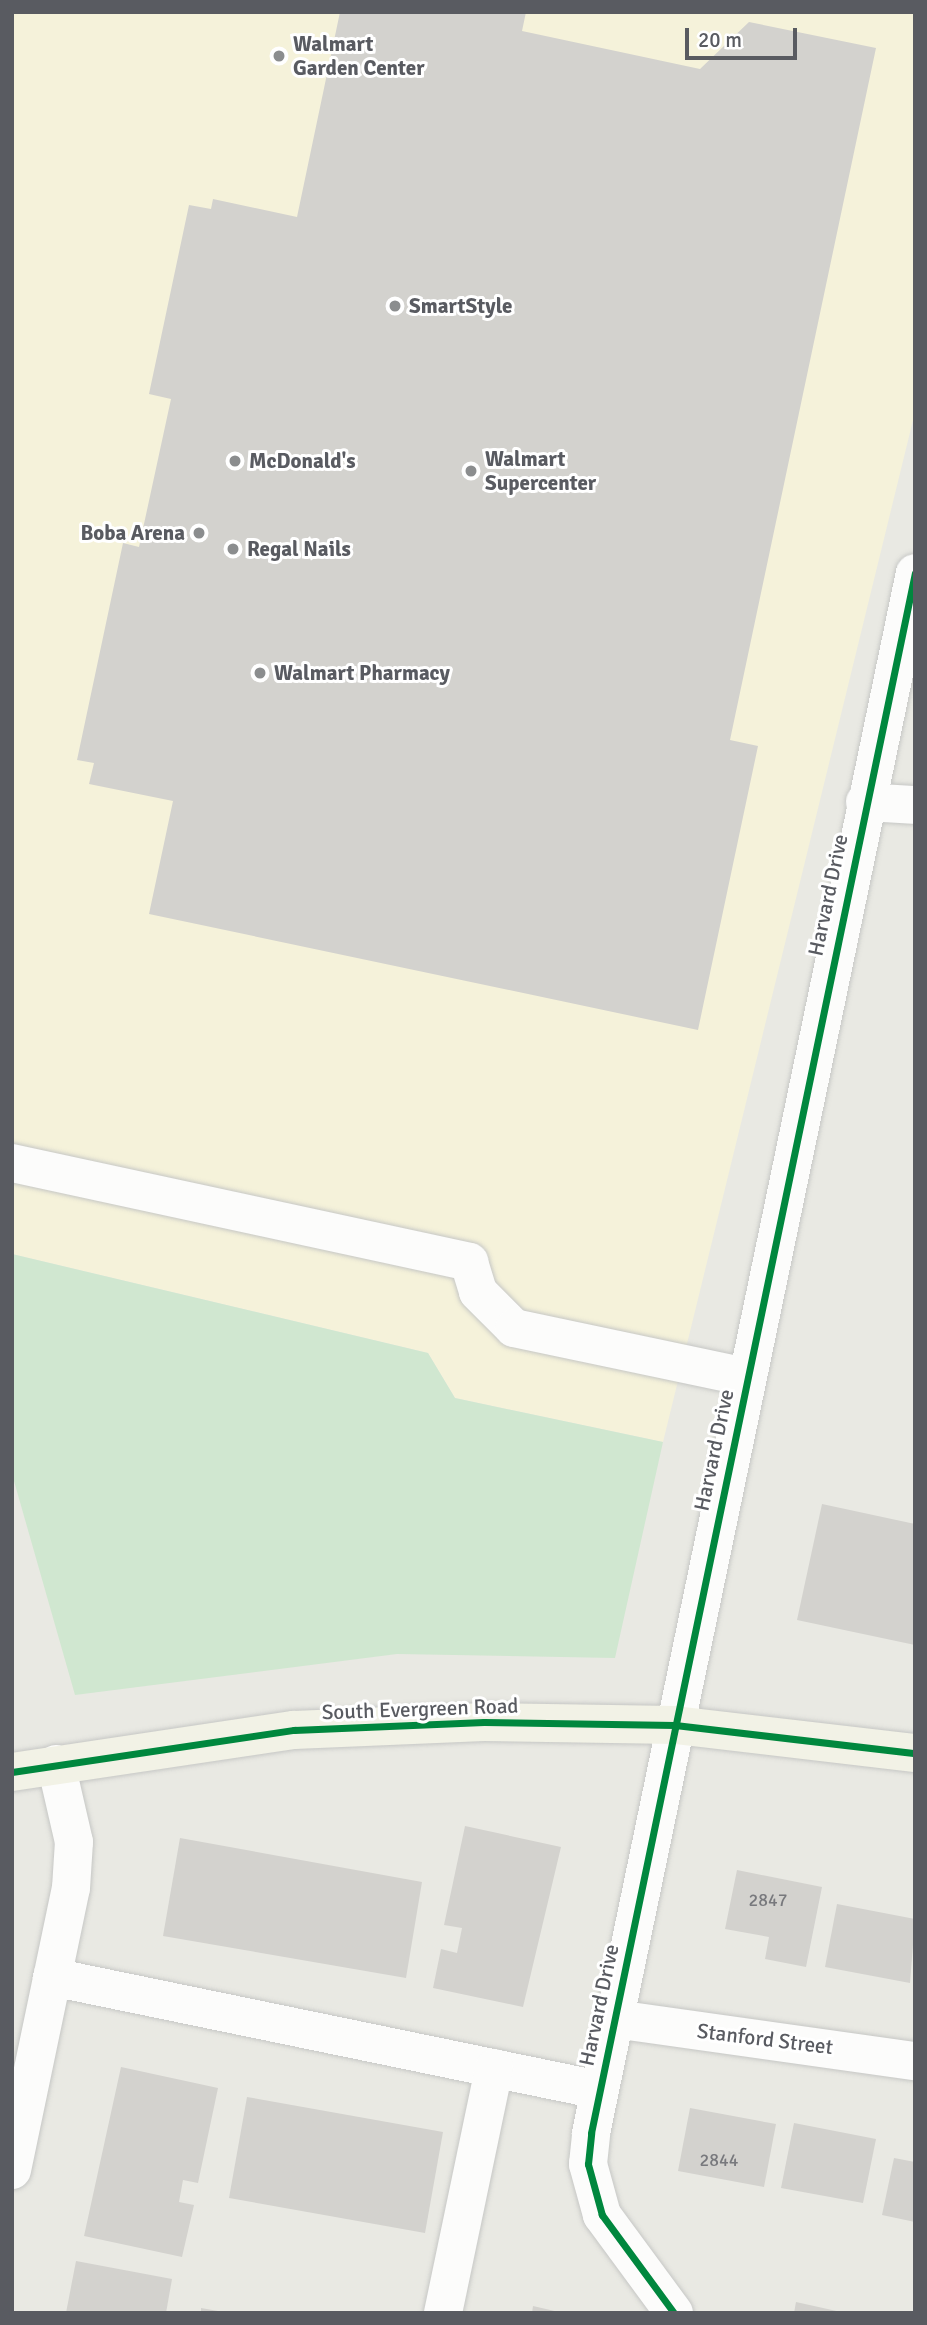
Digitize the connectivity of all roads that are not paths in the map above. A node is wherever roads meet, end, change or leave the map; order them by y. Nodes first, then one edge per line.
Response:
1 (915, 573) edge
2 (865, 802) junction
3 (915, 805) edge
4 (12, 1163) edge
5 (747, 1377) junction
6 (675, 1726) junction
7 (915, 1753) edge
8 (56, 1764) junction
9 (12, 1772) edge
10 (52, 1976) junction
11 (615, 2019) junction
12 (915, 2061) edge
13 (494, 2068) junction
14 (599, 2090) junction
15 (12, 2171) edge
16 (443, 2313) edge
17 (674, 2313) edge

1 - 2 street, Harvard Drive
2 - 3 street
2 - 5 street, Harvard Drive
4 - 5 street
5 - 6 street, Harvard Drive
6 - 7 main road, South Evergreen Road
6 - 8 main road, South Evergreen Road
6 - 11 street, Harvard Drive
8 - 9 main road, South Evergreen Road
8 - 10 street
10 - 13 street
10 - 15 street
11 - 12 street, Stanford Street
11 - 14 street, Harvard Drive
13 - 14 street
13 - 16 street
14 - 17 street, Harvard Drive

